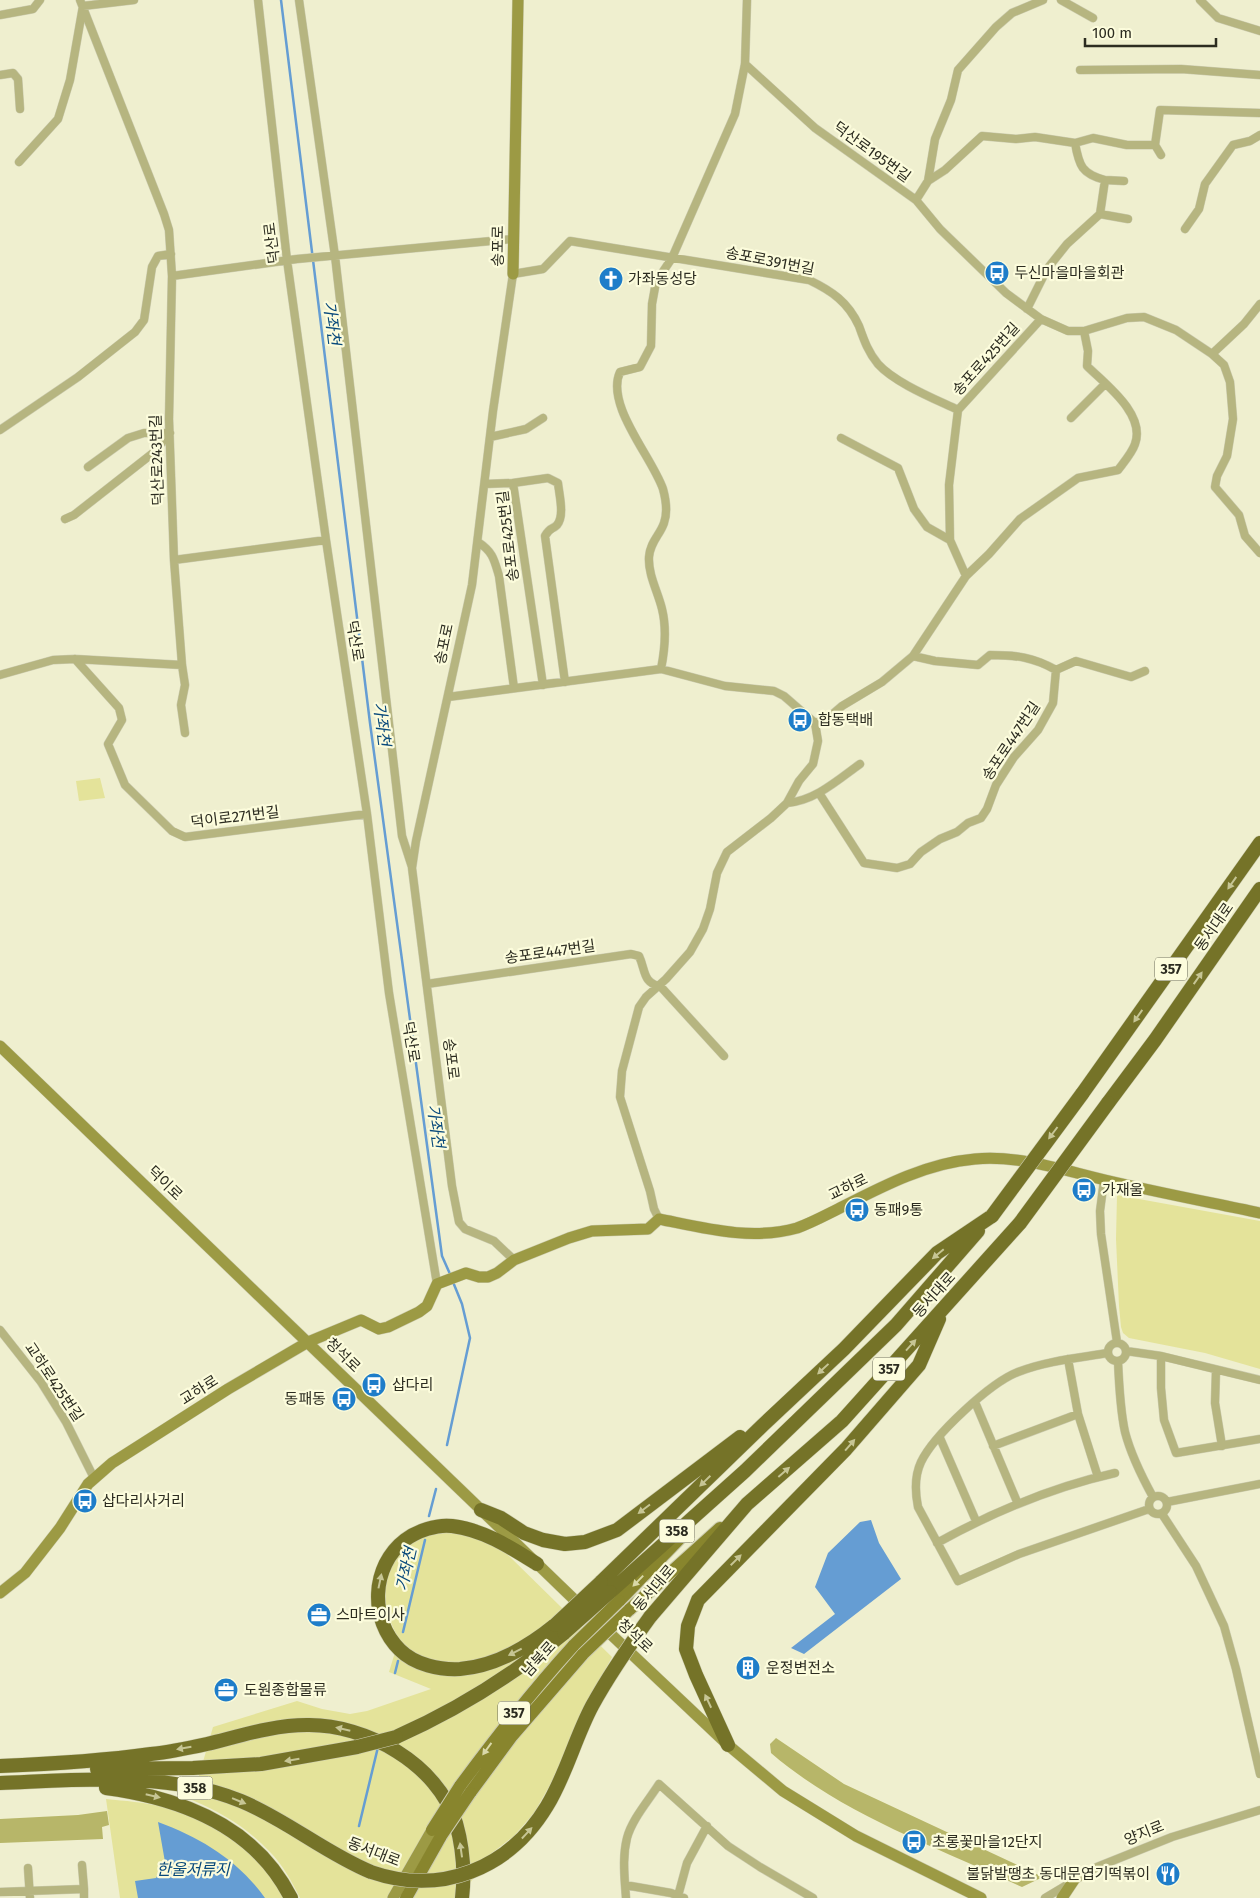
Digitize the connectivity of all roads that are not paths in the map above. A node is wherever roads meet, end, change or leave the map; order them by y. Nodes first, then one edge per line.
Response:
1 (40, 0) edge
2 (134, 0) edge
3 (258, 0) edge
4 (300, 0) edge
5 (518, 0) edge
6 (747, 0) edge
7 (1043, 0) edge
8 (1061, 0) edge
9 (1200, 0) edge
10 (82, 3) edge
11 (0, 15) edge
12 (1092, 18) dead end
13 (1260, 31) edge
14 (745, 64) junction
15 (1080, 70) dead end
16 (0, 74) edge
17 (1260, 75) edge
18 (20, 109) dead end
19 (1260, 113) edge
20 (1260, 135) edge
21 (1076, 143) junction
22 (1155, 145) junction
23 (1161, 155) dead end
24 (18, 162) dead end
25 (1105, 180) junction
26 (928, 181) junction
27 (1124, 181) dead end
28 (916, 200) junction
29 (1100, 214) junction
30 (1128, 219) dead end
31 (1185, 228) dead end
32 (514, 239) junction
33 (171, 254) junction
34 (332, 256) junction
35 (672, 258) junction
36 (287, 260) junction
37 (513, 274) junction
38 (172, 276) junction
39 (1260, 305) edge
40 (1027, 309) junction
41 (1041, 319) junction
42 (1084, 331) junction
43 (1212, 354) junction
44 (1105, 384) junction
45 (958, 410) junction
46 (543, 418) dead end
47 (1071, 418) dead end
48 (0, 430) edge
49 (170, 433) junction
50 (490, 436) junction
51 (841, 438) dead end
52 (88, 467) dead end
53 (485, 484) junction
54 (512, 484) junction
55 (65, 520) dead end
56 (326, 540) junction
57 (950, 540) junction
58 (478, 542) junction
59 (1260, 553) edge
60 (174, 560) junction
61 (966, 576) junction
62 (913, 656) junction
63 (75, 659) junction
64 (182, 665) junction
65 (661, 669) junction
66 (1056, 670) junction
67 (1145, 671) dead end
68 (0, 675) edge
69 (565, 682) junction
70 (543, 685) junction
71 (514, 688) junction
72 (448, 697) junction
73 (815, 723) junction
74 (186, 733) dead end
75 (860, 764) dead end
76 (819, 793) junction
77 (787, 803) junction
78 (367, 814) junction
79 (1260, 843) edge
80 (412, 868) junction
81 (1260, 889) edge
82 (427, 984) junction
83 (658, 986) junction
84 (0, 1046) edge
85 (724, 1056) dead end
86 (1104, 1180) junction
87 (1260, 1213) edge
88 (992, 1216) junction
89 (659, 1220) junction
90 (514, 1260) junction
91 (437, 1284) junction
92 (944, 1308) junction
93 (0, 1330) edge
94 (308, 1342) junction
95 (1117, 1342) junction
96 (1126, 1351) junction
97 (1108, 1353) junction
98 (1161, 1356) junction
99 (1068, 1359) junction
100 (1118, 1361) junction
101 (1216, 1370) junction
102 (1260, 1380) edge
103 (794, 1396) junction
104 (974, 1402) junction
105 (1078, 1414) junction
106 (940, 1438) junction
107 (1260, 1439) edge
108 (993, 1446) junction
109 (1222, 1446) junction
110 (745, 1471) joint
111 (1115, 1473) dead end
112 (1098, 1477) junction
113 (94, 1478) junction
114 (1260, 1484) edge
115 (1153, 1498) junction
116 (1167, 1502) junction
117 (747, 1504) junction
118 (1018, 1504) junction
119 (1149, 1509) junction
120 (481, 1510) junction
121 (1162, 1514) junction
122 (976, 1521) junction
123 (937, 1543) junction
124 (537, 1564) junction
125 (0, 1593) edge
126 (615, 1596) junction
127 (560, 1629) junction
128 (728, 1746) junction
129 (0, 1768) edge
130 (1260, 1774) edge
131 (0, 1783) edge
132 (18, 1783) junction
133 (1260, 1810) edge
134 (706, 1826) junction
135 (436, 1833) junction
136 (82, 1865) dead end
137 (28, 1868) dead end
138 (1074, 1880) junction
139 (625, 1886) junction
140 (955, 1886) junction
141 (0, 1892) edge
142 (84, 1894) edge
143 (30, 1895) edge
144 (799, 1895) edge
145 (681, 1897) edge
146 (291, 1898) edge
147 (393, 1898) edge
148 (406, 1898) edge
149 (462, 1898) edge
150 (626, 1898) edge
151 (813, 1898) edge
152 (963, 1898) edge
153 (980, 1898) edge
154 (1045, 1898) edge
155 (1062, 1898) edge

1 - 11 street
2 - 10 street
3 - 36 street, 덕산로
4 - 34 street, 덕산로
5 - 32 street, 송포로
6 - 14 street
7 - 26 street
8 - 12 street
9 - 13 street
10 - 24 street
10 - 33 street, 덕산로243번길
14 - 28 street, 덕산로195번길
14 - 35 street
15 - 17 street
16 - 18 street
19 - 22 street
20 - 31 street
21 - 22 street
21 - 25 street
21 - 26 street
22 - 23 street
25 - 27 street
25 - 29 street
26 - 28 street
28 - 40 street, 덕산로195번길
29 - 30 street
29 - 40 street
32 - 34 street
32 - 37 street, 송포로
33 - 38 street, 덕산로243번길
33 - 48 street
34 - 36 street
34 - 80 street, 덕산로
35 - 37 street, 송포로391번길
35 - 45 street, 송포로391번길
35 - 65 street
36 - 38 street
36 - 56 street, 덕산로
37 - 50 street, 송포로
38 - 49 street, 덕산로243번길
39 - 43 street
40 - 41 street, 덕산로195번길
41 - 42 street, 덕산로195번길
41 - 45 street, 송포로425번길
42 - 43 street, 덕산로195번길
42 - 44 street
43 - 59 street, 덕산로195번길
44 - 47 street
44 - 61 street
45 - 57 street, 송포로425번길
46 - 50 street
49 - 52 street
49 - 55 street
49 - 60 street, 덕산로243번길
50 - 53 street, 송포로
51 - 57 street
53 - 54 street
53 - 58 street, 송포로
54 - 69 street, 송포로425번길
54 - 70 street, 송포로425번길
56 - 60 street
56 - 78 street, 덕산로
57 - 61 street, 송포로425번길
58 - 71 street
58 - 72 street, 송포로
60 - 64 street, 덕산로243번길
61 - 62 street
62 - 66 street
62 - 73 street
63 - 64 street
63 - 68 street
63 - 78 street, 덕이로271번길
64 - 74 street, 덕산로243번길
65 - 69 street
65 - 73 street
66 - 67 street
66 - 76 street, 송포로447번길
69 - 70 street
70 - 71 street
71 - 72 street
72 - 80 street, 송포로
73 - 77 street
75 - 76 street
76 - 77 street
77 - 83 street
78 - 91 street, 덕산로
79 -> 88 highway, 동서대로 / 357, bridge
80 - 82 street, 송포로
92 -> 81 highway, 동서대로 / 357, bridge
82 - 83 street, 송포로447번길
82 - 90 street, 송포로
83 - 85 street, 송포로447번길
83 - 89 street
84 - 94 street, 덕이로
86 - 87 street, 교하로
86 - 89 street, 교하로
86 - 95 street
88 -> 103 highway
88 - 110 highway, 동서대로 / 357
89 - 90 street
90 - 91 street
91 - 94 street, 교하로
117 -> 92 highway, 동서대로 / 357
128 -> 92 highway
93 - 113 street, 교하로425번길
94 - 113 street, 교하로
94 - 120 street, 청석로
95 - 96 street
95 - 97 street
96 - 98 street
96 - 100 street
97 - 99 street
97 - 100 street
98 - 101 street
98 - 109 street
99 - 104 street
99 - 105 street
100 - 115 street
101 - 102 street
101 - 109 street
103 -> 120 highway
103 -> 126 highway
104 - 106 street
104 - 108 street
105 - 108 street
105 - 112 street
106 - 122 street
106 - 123 street
107 - 109 street
108 - 118 street
110 -> 126 highway, 동서대로 / 358
111 - 112 street
112 - 118 street
113 - 125 street, 교하로
114 - 116 street
115 - 116 street
115 - 119 street
116 - 121 street
117 - 126 main road, 남북로 / 357
132 -> 117 highway, 동서대로 / 358, bridge
118 - 122 street
119 - 121 street
119 - 123 street
120 - 124 street, 청석로
121 - 130 street
122 - 123 street
127 -> 124 highway
124 - 128 street, 청석로
126 - 127 highway, 동서대로 / 358, bridge
126 - 135 main road, 남북로 / 357, bridge
127 -> 129 highway, 동서대로 / 358, bridge
128 - 140 street, 청석로
149 -> 129 highway
131 - 132 highway, 동서대로 / 358
132 -> 146 highway
133 - 138 street, 양지로
134 - 139 street
134 - 144 street
134 - 145 street
135 - 147 street, 남북로 / 357
135 - 148 main road, 남북로 / 357
136 - 142 street
137 - 143 street
138 - 154 street, 양지로
138 - 155 street
139 - 145 street
139 - 150 street
140 - 152 street
140 - 153 street, 청석로
141 - 143 street
142 - 143 street
144 - 151 street

